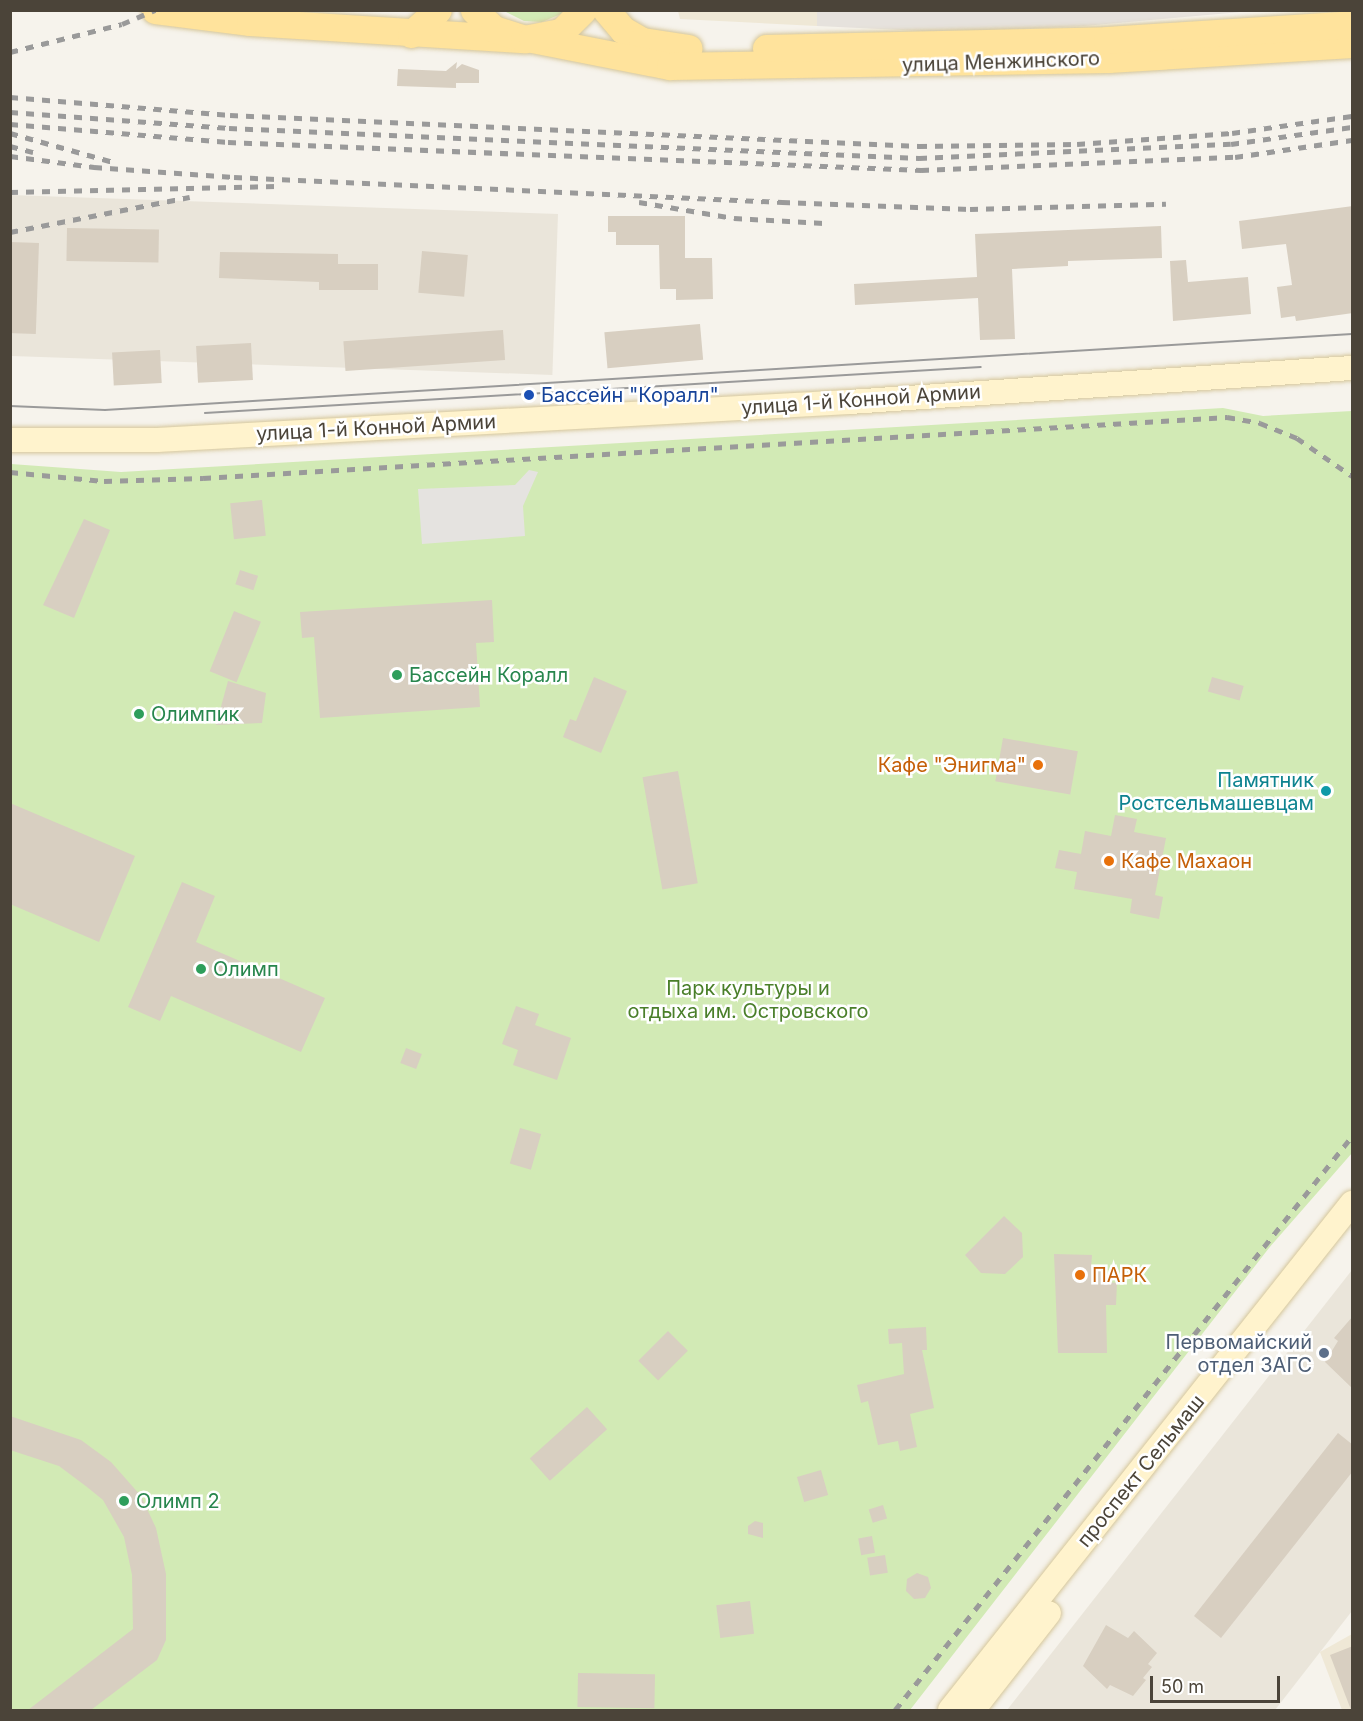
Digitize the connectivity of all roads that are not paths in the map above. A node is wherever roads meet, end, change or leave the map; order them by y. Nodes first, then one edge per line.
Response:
1 (155, 10) edge
2 (438, 10) edge
3 (474, 10) edge
4 (584, 10) edge
5 (606, 10) edge
6 (1353, 24) edge
7 (411, 34) junction
8 (528, 39) junction
9 (1353, 44) edge
10 (654, 54) junction
11 (1353, 368) edge
12 (10, 440) edge
13 (1353, 1203) edge
14 (1353, 1228) edge
15 (950, 1710) edge
16 (973, 1710) edge

1 - 7 main road
2 - 7 main road
3 - 8 main road
4 - 8 main road
5 - 10 main road
6 - 10 main road, улица Менжинского
7 - 8 main road
8 - 10 main road
9 - 10 main road, улица Менжинского
11 - 12 main road, улица 1-й Конной Армии
13 - 15 main road, проспект Сельмаш
14 - 16 main road, проспект Сельмаш

